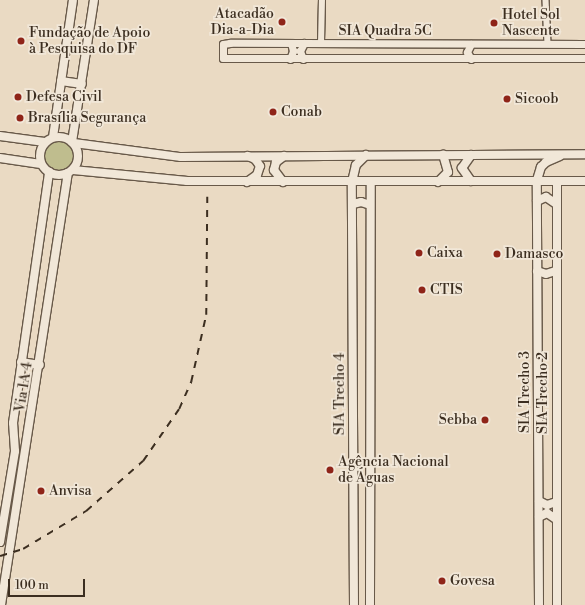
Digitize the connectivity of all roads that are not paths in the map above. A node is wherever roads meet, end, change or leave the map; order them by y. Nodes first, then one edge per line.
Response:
1 (73, 0) edge
2 (94, 0) edge
3 (322, 0) edge
4 (546, 0) edge
5 (291, 43) junction
6 (304, 43) junction
7 (322, 43) junction
8 (455, 44) junction
9 (470, 44) junction
10 (548, 44) junction
11 (585, 44) edge
12 (456, 58) junction
13 (585, 58) edge
14 (290, 59) junction
15 (303, 59) junction
16 (471, 59) junction
17 (61, 81) junction
18 (82, 84) junction
19 (0, 136) edge
20 (52, 137) junction
21 (45, 142) junction
22 (73, 142) junction
23 (570, 154) junction
24 (585, 154) edge
25 (366, 155) junction
26 (443, 155) junction
27 (471, 155) junction
28 (247, 156) junction
29 (285, 156) junction
30 (0, 158) edge
31 (41, 164) junction
32 (70, 171) junction
33 (49, 172) junction
34 (537, 180) junction
35 (471, 181) junction
36 (557, 181) junction
37 (585, 181) edge
38 (246, 182) junction
39 (283, 182) junction
40 (352, 182) junction
41 (437, 182) junction
42 (371, 183) junction
43 (537, 201) junction
44 (555, 203) junction
45 (352, 204) junction
46 (370, 204) junction
47 (352, 269) junction
48 (538, 270) junction
49 (369, 271) junction
50 (555, 271) junction
51 (21, 362) junction
52 (40, 365) junction
53 (354, 501) junction
54 (370, 501) junction
55 (539, 501) junction
56 (556, 502) junction
57 (354, 516) junction
58 (369, 517) junction
59 (539, 517) junction
60 (556, 519) junction
61 (0, 542) edge
62 (1, 605) edge
63 (355, 605) edge
64 (370, 605) edge
65 (539, 605) edge
66 (556, 605) edge

1 - 17 main road
2 - 18 main road
3 - 7 street
4 - 10 street
5 - 6 street, SIA Quadra 5C
5 - 14 street
5 - 14 street, SIA Quadra 5C
6 - 7 street, SIA Quadra 5C
6 - 15 street
7 - 8 street, SIA Quadra 5C
8 - 9 street, SIA Quadra 5C
8 - 12 street
9 - 10 street, SIA Quadra 5C
9 - 16 street
10 - 11 street, SIA Quadra 5C
12 - 15 street
12 - 16 street
13 - 16 street
14 - 15 street
17 - 18 main road
17 - 20 main road
18 - 22 main road
19 - 21 main road
20 - 21 main road
20 - 22 main road
21 - 31 main road
22 - 28 main road
22 - 32 main road
23 - 24 main road
23 - 27 main road
23 - 34 main road
25 - 26 main road
25 - 29 main road
25 - 40 main road, SIA Trecho 4
26 - 27 main road
26 - 41 main road
27 - 35 main road
28 - 29 main road
28 - 38 main road
29 - 39 main road
30 - 31 main road
31 - 33 main road
32 - 33 main road
32 - 38 main road
32 - 52 main road, Via 1A 4
33 - 51 main road, Via 1A 4
34 - 35 main road
34 - 36 main road
34 - 43 main road, SIA Trecho 3
35 - 41 main road
36 - 37 main road
36 - 44 main road, SIA Trecho 2
38 - 39 main road
39 - 40 main road
40 - 42 main road
40 - 45 main road, SIA Trecho 4
41 - 42 main road
42 - 46 main road
43 - 44 main road
43 - 48 main road, SIA Trecho 3
44 - 50 main road, SIA Trecho 2
45 - 46 main road
45 - 47 main road, SIA Trecho 4
46 - 49 main road
47 - 49 main road
47 - 53 main road, SIA Trecho 4
48 - 50 main road
48 - 55 main road, SIA Trecho 3
49 - 54 main road
50 - 56 main road, SIA Trecho 2
51 - 52 main road
51 - 61 main road, Via 1A 4
52 - 62 main road, Via 1A 4
53 - 54 main road
53 - 57 main road, SIA Trecho 4
54 - 58 main road
55 - 56 main road
55 - 59 main road, SIA Trecho 3
56 - 60 main road, SIA Trecho 2
57 - 58 main road
57 - 63 main road, SIA Trecho 4
58 - 64 main road
59 - 60 main road
59 - 65 main road, SIA Trecho 3
60 - 66 main road, SIA Trecho 2

